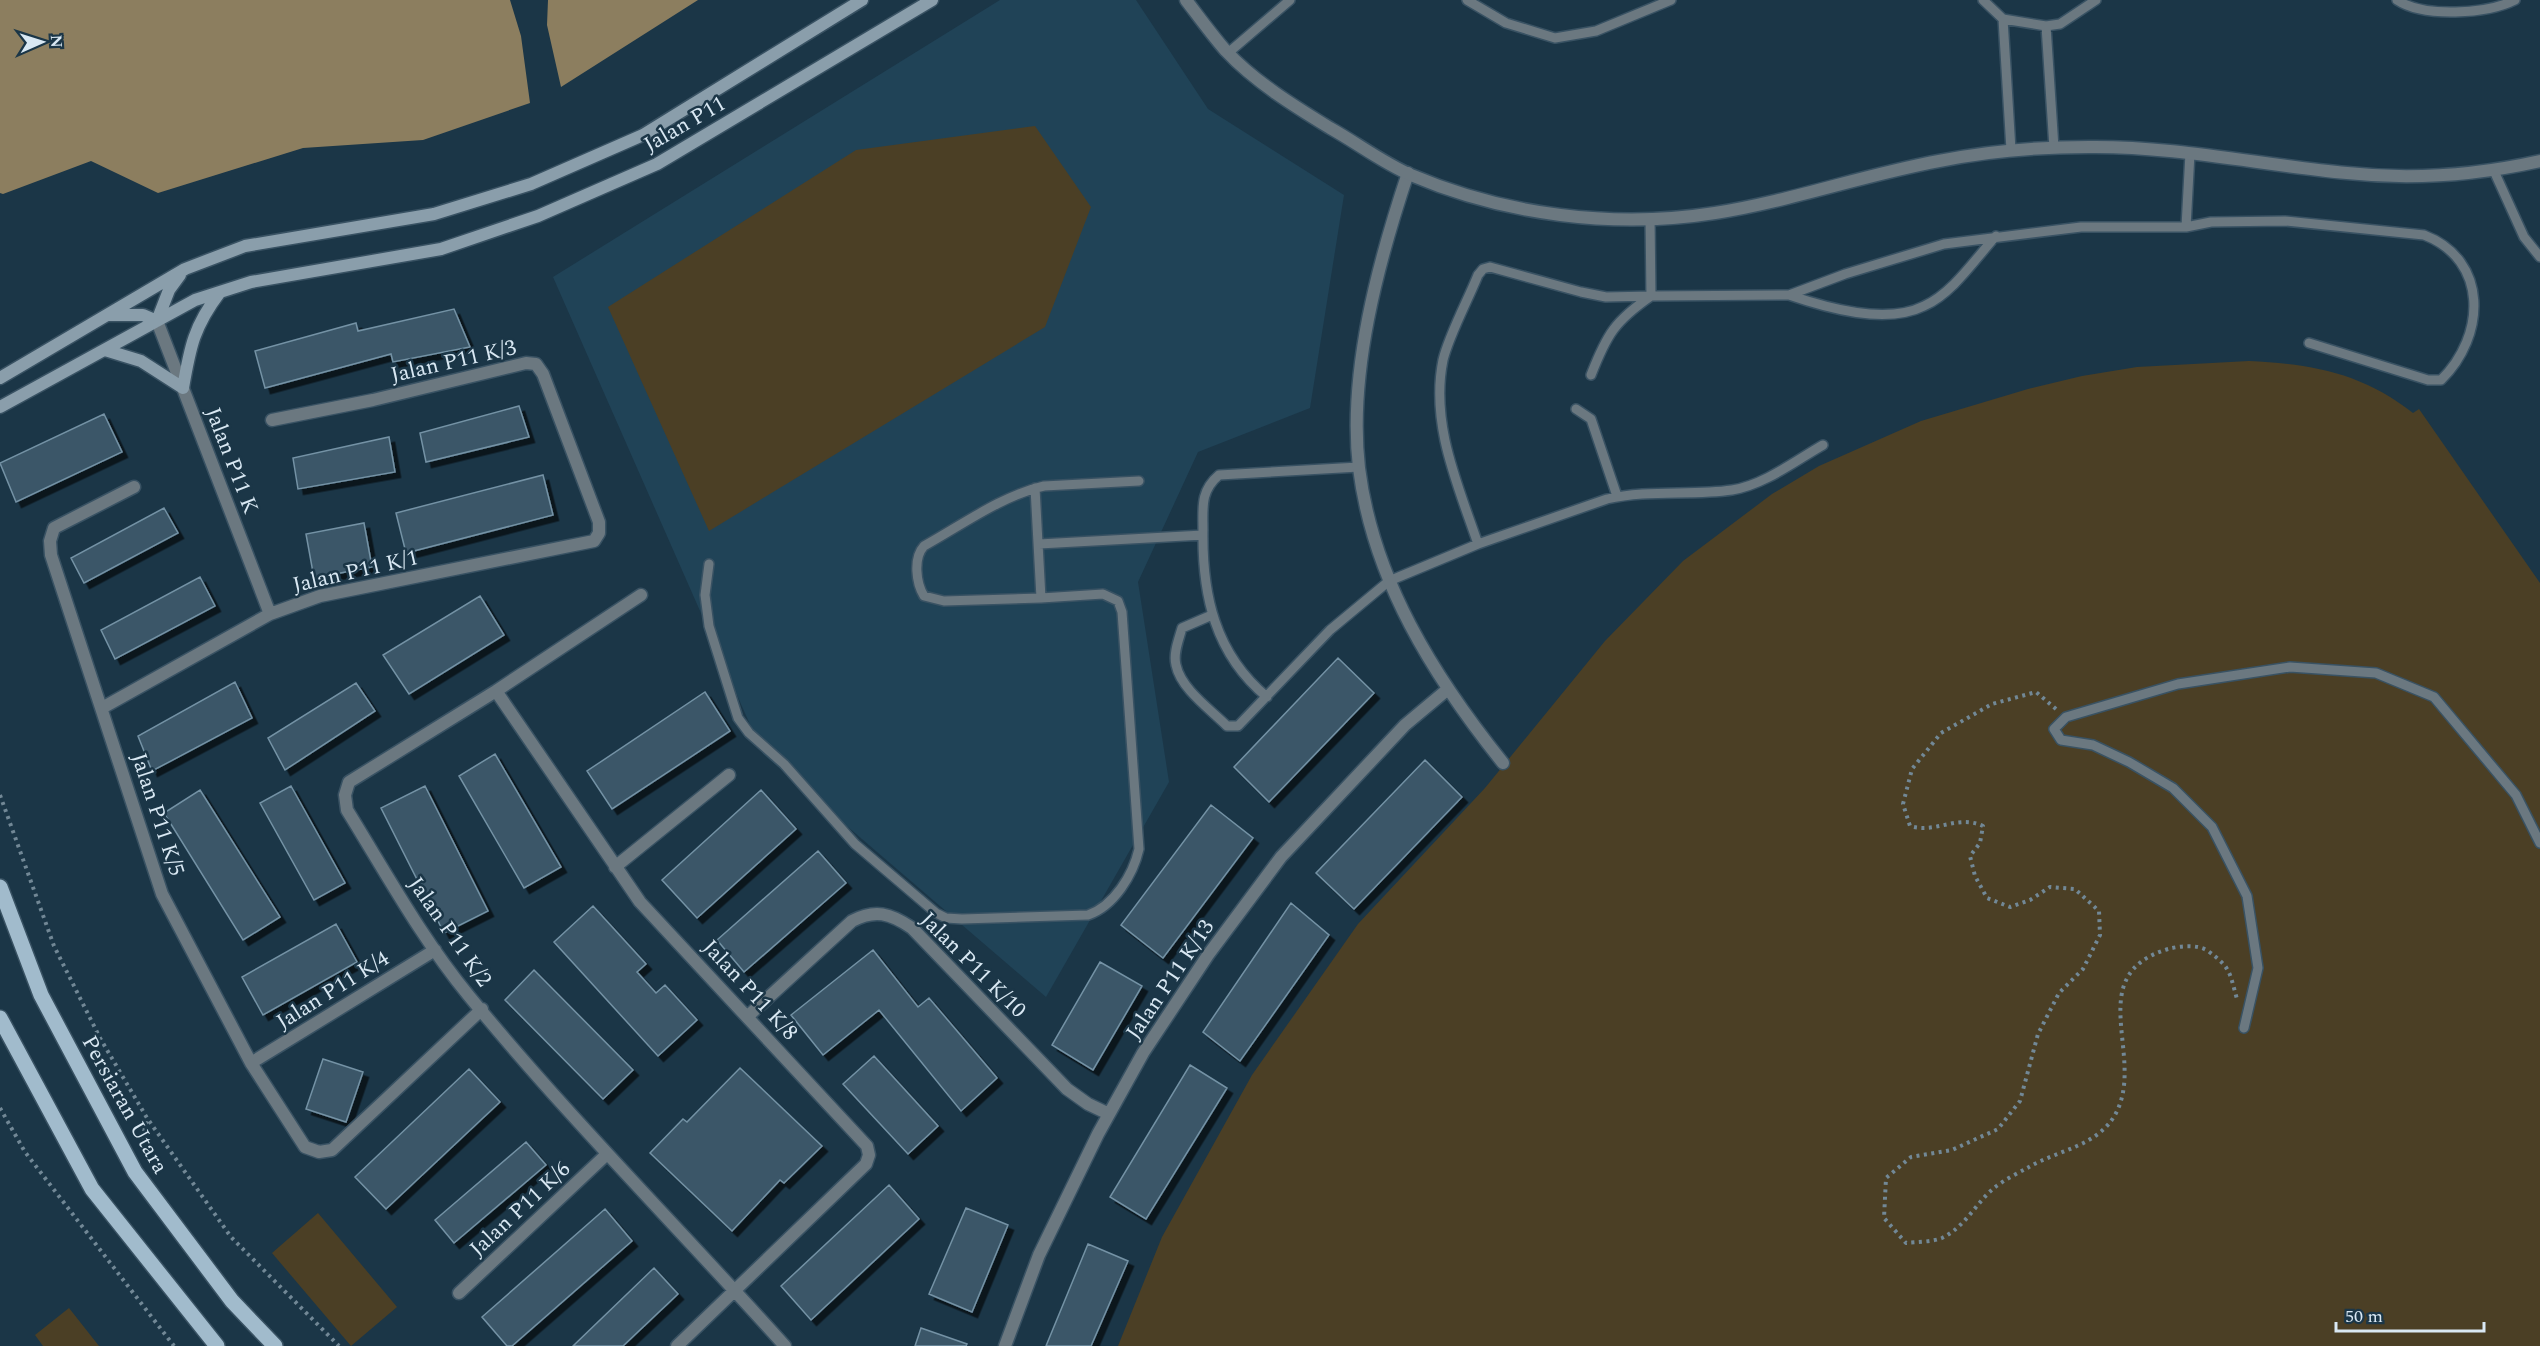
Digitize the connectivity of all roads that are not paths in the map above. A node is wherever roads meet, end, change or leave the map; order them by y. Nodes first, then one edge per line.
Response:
1 (862, 0) edge
2 (932, 0) edge
3 (1186, 0) edge
4 (1290, 0) edge
5 (1467, 0) edge
6 (1671, 0) edge
7 (1983, 0) edge
8 (2096, 0) edge
9 (2397, 0) edge
10 (2515, 0) edge
11 (2003, 19) junction
12 (2046, 26) junction
13 (1228, 53) junction
14 (2054, 148) junction
15 (2011, 150) junction
16 (2190, 153) junction
17 (2540, 161) edge
18 (2494, 171) junction
19 (1408, 173) junction
20 (1650, 218) junction
21 (2186, 227) junction
22 (1996, 236) junction
23 (2540, 257) edge
24 (185, 269) junction
25 (220, 292) junction
26 (1651, 296) junction
27 (1789, 296) junction
28 (105, 316) junction
29 (157, 321) junction
30 (2309, 343) dead end
31 (105, 350) junction
32 (1591, 375) dead end
33 (0, 378) edge
34 (183, 388) junction
35 (0, 408) edge
36 (1576, 409) dead end
37 (272, 420) dead end
38 (1823, 446) dead end
39 (1359, 467) junction
40 (1139, 481) dead end
41 (134, 487) dead end
42 (1035, 488) junction
43 (1617, 496) junction
44 (599, 533) joint
45 (1203, 535) junction
46 (1478, 543) junction
47 (1039, 544) junction
48 (709, 564) dead end
49 (1389, 581) junction
50 (641, 595) dead end
51 (1041, 597) junction
52 (270, 614) junction
53 (1212, 615) junction
54 (1448, 689) junction
55 (496, 691) junction
56 (1267, 697) junction
57 (102, 708) junction
58 (1503, 763) dead end
59 (729, 775) dead end
60 (2540, 843) edge
61 (615, 867) junction
62 (0, 888) edge
63 (435, 950) junction
64 (482, 1009) junction
65 (747, 1017) junction
66 (0, 1018) edge
67 (2244, 1028) road end
68 (251, 1064) junction
69 (1109, 1114) junction
70 (607, 1154) junction
71 (736, 1291) junction
72 (459, 1293) dead end
73 (217, 1346) edge
74 (275, 1346) edge
75 (676, 1346) edge
76 (785, 1346) edge
77 (1005, 1346) edge

1 - 24 main road, Jalan P11
2 - 25 main road, Jalan P11
3 - 13 street
4 - 13 lane
5 - 6 lane
7 - 11 lane
8 - 12 lane
9 - 10 lane
11 - 12 lane
11 - 15 lane
12 - 14 lane
13 - 19 street
14 - 15 street
14 - 16 street
15 - 20 street
16 - 18 street
16 - 21 lane
17 - 18 street
18 - 23 lane
19 - 20 street
19 - 39 street
20 - 26 lane
21 - 22 lane
21 - 30 lane
22 - 27 lane
22 - 27 lane
24 - 28 main road, Jalan P11
24 - 29 main road
25 - 29 main road, Jalan P11
25 - 34 main road
26 - 27 lane
26 - 32 lane
26 - 46 lane
28 - 29 main road
28 - 33 main road, Jalan P11
29 - 31 main road, Jalan P11
29 - 34 street, Jalan P11 K
31 - 34 main road
31 - 35 main road, Jalan P11
34 - 52 street, Jalan P11 K
36 - 43 lane
37 - 44 street, Jalan P11 K/3
38 - 43 lane
39 - 45 lane
39 - 49 street
40 - 42 lane
41 - 57 street, Jalan P11 K/5
42 - 47 lane
42 - 51 lane
43 - 46 lane
44 - 52 street, Jalan P11 K/1
45 - 47 lane
45 - 53 lane
46 - 49 lane
47 - 51 lane
48 - 51 lane
49 - 54 street
49 - 56 lane
50 - 55 street, Jalan P11 K/2
52 - 57 street, Jalan P11 K/1
53 - 56 lane
53 - 56 lane
54 - 58 street
54 - 69 street, Jalan P11 K/13
55 - 61 street, Jalan P11 K/8
55 - 63 street, Jalan P11 K/2
57 - 68 street, Jalan P11 K/5
59 - 61 street
60 - 67 lane
61 - 65 street, Jalan P11 K/8
62 - 74 main road, Persiaran Utara
63 - 64 street, Jalan P11 K/2
63 - 68 street, Jalan P11 K/4
64 - 68 street, Jalan P11 K/5
64 - 70 street, Jalan P11 K/2
65 - 69 street, Jalan P11 K/10
65 - 71 street, Jalan P11 K/8
66 - 73 main road
69 - 77 street, Jalan P11 K/13
70 - 71 street, Jalan P11 K/2
70 - 72 street, Jalan P11 K/6
71 - 75 street
71 - 76 street, Jalan P11 K/2

